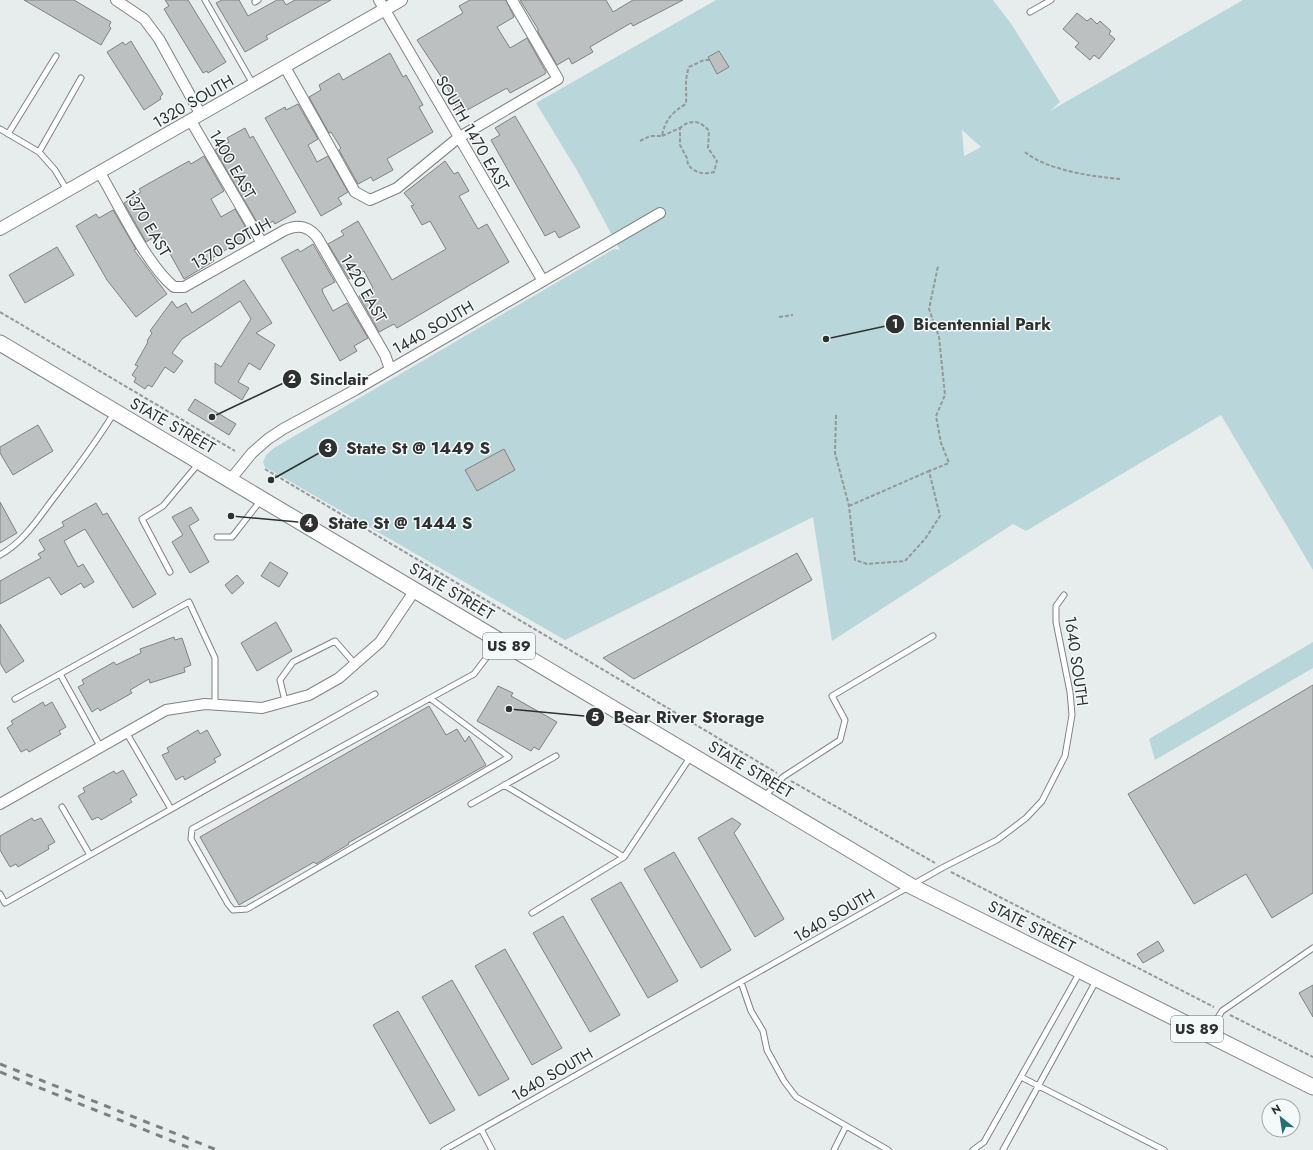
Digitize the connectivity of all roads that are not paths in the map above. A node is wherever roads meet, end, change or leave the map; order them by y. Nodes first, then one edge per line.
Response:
1 (116, 0) edge
2 (205, 0) edge
3 (401, 0) edge
4 (512, 0) edge
5 (1051, 0) edge
6 (382, 5) edge
7 (1030, 12) dead end
8 (56, 56) dead end
9 (285, 67) junction
10 (81, 78) dead end
11 (254, 85) junction
12 (196, 118) junction
13 (0, 129) edge
14 (8, 134) junction
15 (458, 138) junction
16 (39, 152) junction
17 (100, 173) junction
18 (68, 191) junction
19 (660, 213) dead end
20 (305, 227) joint
21 (0, 230) edge
22 (262, 243) junction
23 (543, 280) junction
24 (174, 287) joint
25 (0, 343) edge
26 (390, 369) junction
27 (115, 412) junction
28 (200, 462) junction
29 (230, 480) junction
30 (262, 499) junction
31 (217, 537) dead end
32 (0, 555) edge
33 (170, 572) dead end
34 (415, 590) junction
35 (1064, 595) dead end
36 (933, 636) dead end
37 (500, 641) junction
38 (355, 664) junction
39 (60, 674) junction
40 (375, 694) dead end
41 (15, 699) dead end
42 (431, 699) junction
43 (285, 701) junction
44 (215, 704) junction
45 (126, 732) junction
46 (100, 746) junction
47 (692, 755) junction
48 (556, 756) dead end
49 (504, 785) junction
50 (764, 798) junction
51 (0, 804) edge
52 (471, 804) dead end
53 (62, 807) dead end
54 (170, 809) junction
55 (90, 855) junction
56 (624, 857) junction
57 (911, 886) junction
58 (0, 894) edge
59 (2, 904) edge
60 (532, 913) dead end
61 (1313, 948) edge
62 (1081, 971) junction
63 (1097, 979) junction
64 (741, 982) junction
65 (1208, 1034) junction
66 (1021, 1077) junction
67 (1038, 1086) junction
68 (1313, 1087) edge
69 (846, 1126) junction
70 (481, 1129) junction
71 (444, 1150) edge
72 (492, 1150) edge
73 (834, 1150) edge
74 (888, 1150) edge
75 (973, 1150) edge
76 (1003, 1150) edge
77 (1164, 1150) edge

1 - 12 street, 1400 EAST
2 - 11 lane
3 - 6 street, 1320 SOUTH
4 - 15 street
5 - 7 lane
6 - 9 street, 1320 SOUTH
6 - 15 street, SOUTH 1470 EAST
8 - 14 lane
9 - 11 street, 1320 SOUTH
9 - 15 street
10 - 16 lane
11 - 12 street, 1320 SOUTH
12 - 17 street, 1320 SOUTH
12 - 22 street, 1400 EAST
13 - 14 lane
14 - 16 lane
15 - 23 street, SOUTH 1470 EAST
16 - 18 lane
17 - 18 street, 1320 SOUTH
17 - 24 street, 1370 EAST
18 - 21 street, 1320 SOUTH
19 - 23 street, 1440 SOUTH
20 - 22 street, 1370 SOTUH
20 - 26 street, 1420 EAST
22 - 24 street, 1370 SOTUH
23 - 26 street, 1440 SOUTH
25 - 27 main road, STATE STREET / US 89
26 - 29 street, 1440 SOUTH
27 - 28 main road, STATE STREET / US 89
27 - 32 lane
28 - 29 main road, STATE STREET / US 89
28 - 33 lane
29 - 30 main road, STATE STREET / US 89
30 - 31 lane
30 - 34 main road, STATE STREET / US 89
34 - 37 main road, STATE STREET / US 89
34 - 38 street
35 - 57 lane, 1640 SOUTH
36 - 50 lane
37 - 42 lane
37 - 47 main road, STATE STREET / US 89
38 - 43 street
38 - 43 lane
39 - 41 lane
39 - 44 lane
39 - 46 lane
40 - 54 lane
42 - 42 lane
43 - 44 street
44 - 45 street
45 - 46 street
45 - 54 lane
46 - 51 street
47 - 50 main road, STATE STREET / US 89
47 - 56 lane
48 - 49 lane
49 - 52 lane
49 - 56 lane
50 - 57 main road, STATE STREET / US 89
53 - 55 lane
54 - 55 lane
55 - 59 lane
56 - 60 lane
57 - 62 main road, STATE STREET / US 89
57 - 64 lane, 1640 SOUTH
58 - 59 lane
61 - 65 lane
62 - 63 main road, STATE STREET / US 89
62 - 66 lane
63 - 65 main road, STATE STREET / US 89
63 - 67 lane
64 - 69 lane
64 - 70 lane, 1640 SOUTH
65 - 68 main road, STATE STREET / US 89
66 - 67 lane
66 - 75 lane
67 - 76 lane
67 - 77 lane
69 - 73 lane
69 - 74 lane
70 - 71 lane, 1640 SOUTH
70 - 72 lane

